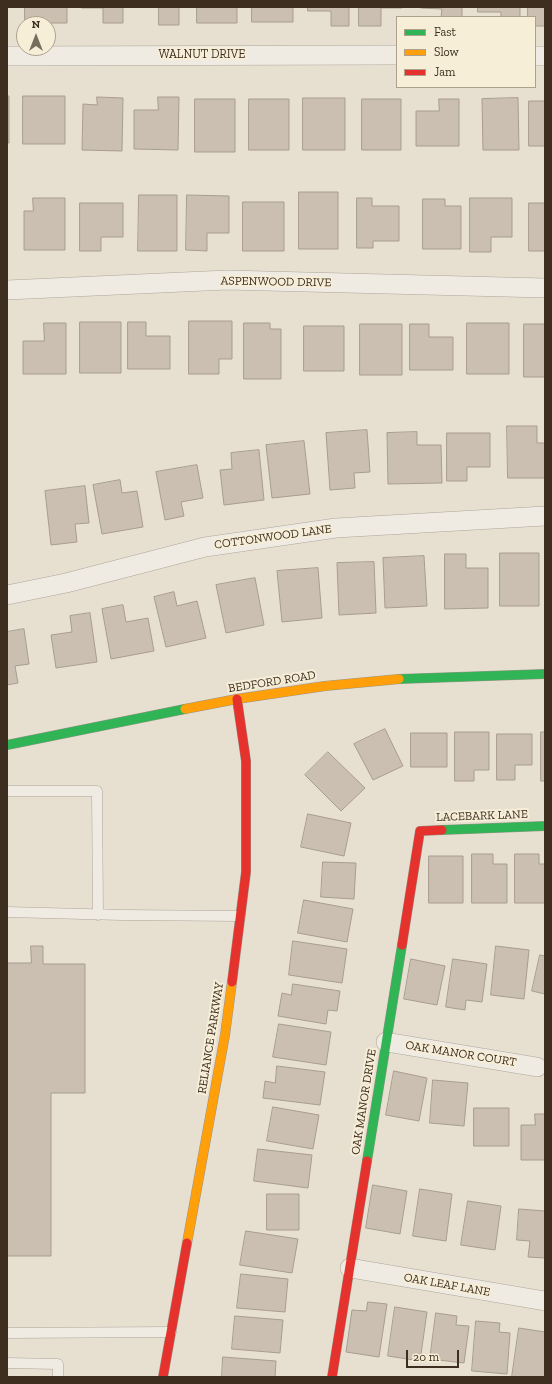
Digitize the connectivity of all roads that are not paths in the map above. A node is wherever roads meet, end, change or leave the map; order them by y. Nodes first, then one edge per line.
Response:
1 (396, 55) edge
2 (7, 56) edge
3 (545, 288) edge
4 (7, 290) edge
5 (545, 516) edge
6 (7, 595) edge
7 (545, 674) edge
8 (237, 699) junction
9 (7, 745) edge
10 (7, 792) edge
11 (545, 826) edge
12 (420, 831) joint
13 (7, 912) edge
14 (98, 915) junction
15 (240, 916) junction
16 (386, 1042) junction
17 (537, 1067) dead end
18 (350, 1268) junction
19 (545, 1301) edge
20 (172, 1332) junction
21 (7, 1333) edge
22 (7, 1363) edge
23 (58, 1377) edge
24 (163, 1377) edge
25 (332, 1377) edge

1 - 2 street, WALNUT DRIVE
3 - 4 street, ASPENWOOD DRIVE
5 - 6 street, COTTONWOOD LANE
7 - 8 street, BEDFORD ROAD
8 - 9 street, BEDFORD ROAD
8 - 15 street, RELIANCE PARKWAY
10 - 14 lane
11 - 12 street, LACEBARK LANE
12 - 16 street, OAK MANOR DRIVE
13 - 14 lane
14 - 15 lane
15 - 20 street, RELIANCE PARKWAY
16 - 17 street, OAK MANOR COURT
16 - 18 street, OAK MANOR DRIVE
18 - 19 street, OAK LEAF LANE
18 - 25 street, OAK MANOR DRIVE
20 - 21 lane
20 - 24 street, RELIANCE PARKWAY
22 - 23 lane

